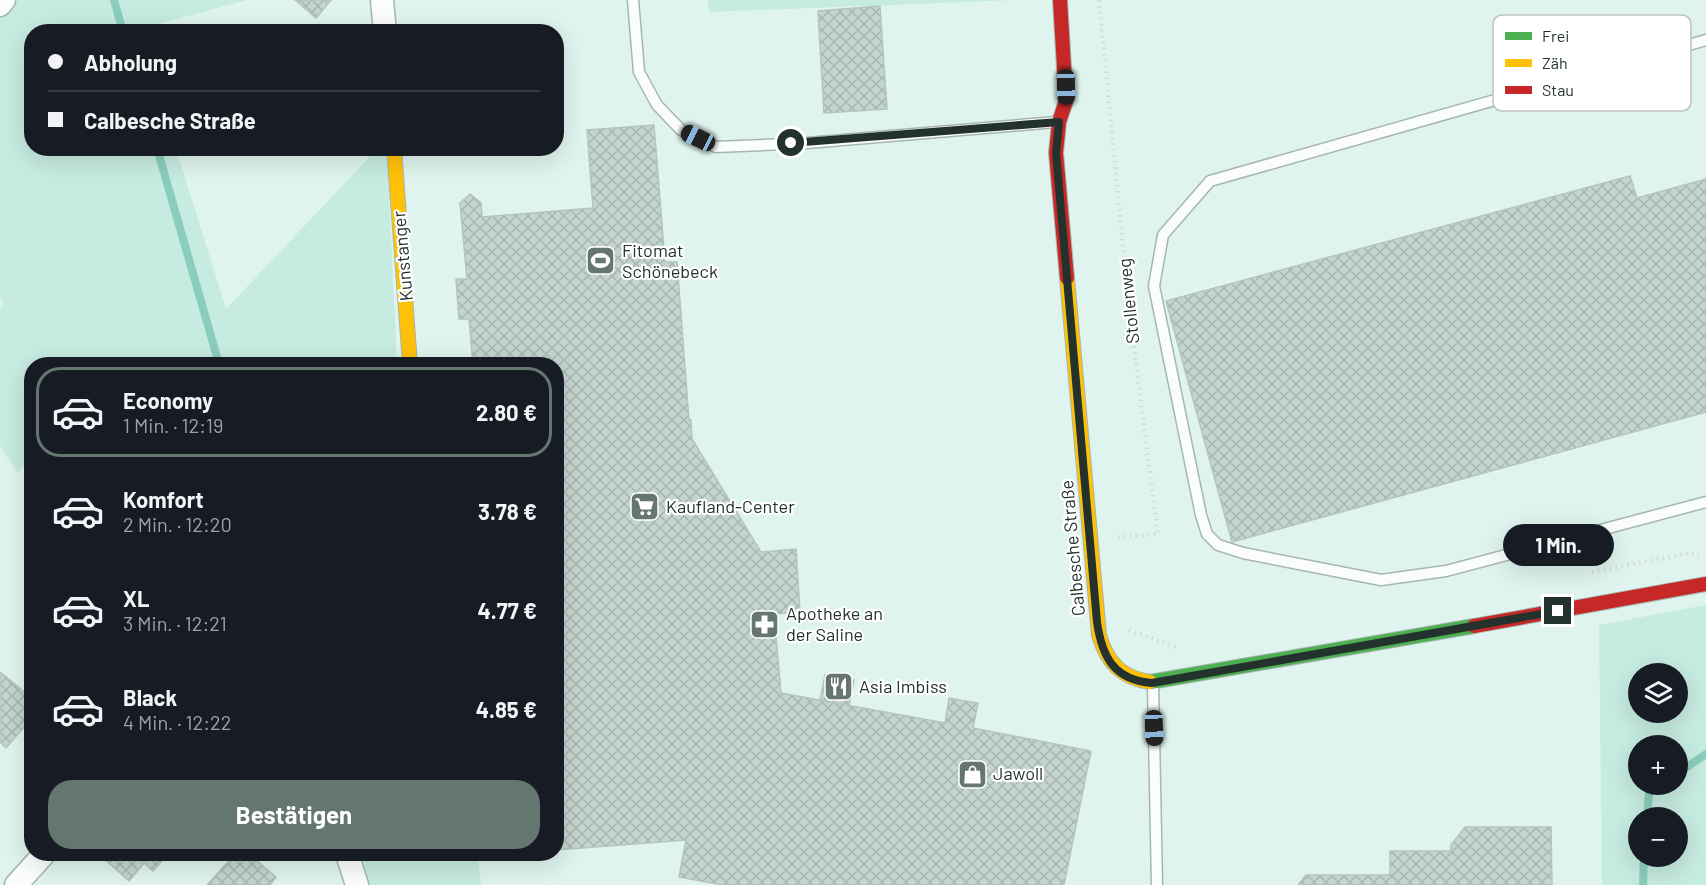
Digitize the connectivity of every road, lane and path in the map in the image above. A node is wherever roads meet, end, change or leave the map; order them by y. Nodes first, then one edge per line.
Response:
1 (4, 0) edge
2 (382, 0) edge
3 (633, 0) edge
4 (1060, 0) edge
5 (1099, 0) edge
6 (0, 5) edge
7 (384, 24) edge
8 (1706, 40) edge
9 (1691, 44) edge
10 (1493, 101) edge
11 (1059, 122) junction
12 (395, 156) edge
13 (409, 357) edge
14 (1706, 502) edge
15 (1090, 539) junction
16 (1706, 557) edge
17 (1588, 573) dead end
18 (1706, 584) edge
19 (1097, 622) junction
20 (1179, 649) dead end
21 (1152, 683) junction
22 (38, 861) edge
23 (349, 861) edge
24 (16, 885) edge
25 (357, 885) edge
26 (1157, 885) edge

1 - 6 street
2 - 7 street
3 - 11 lane
4 - 11 street, Calbesche Straße
5 - 15 path, Stollenweg
8 - 9 lane
10 - 14 lane
11 - 15 street, Calbesche Straße
12 - 13 street, Kunstanger
15 - 19 street, Calbesche Straße
16 - 17 path
18 - 21 street, Calbesche Straße
19 - 20 path
19 - 21 street, Calbesche Straße
21 - 26 lane
22 - 24 street
23 - 25 street

